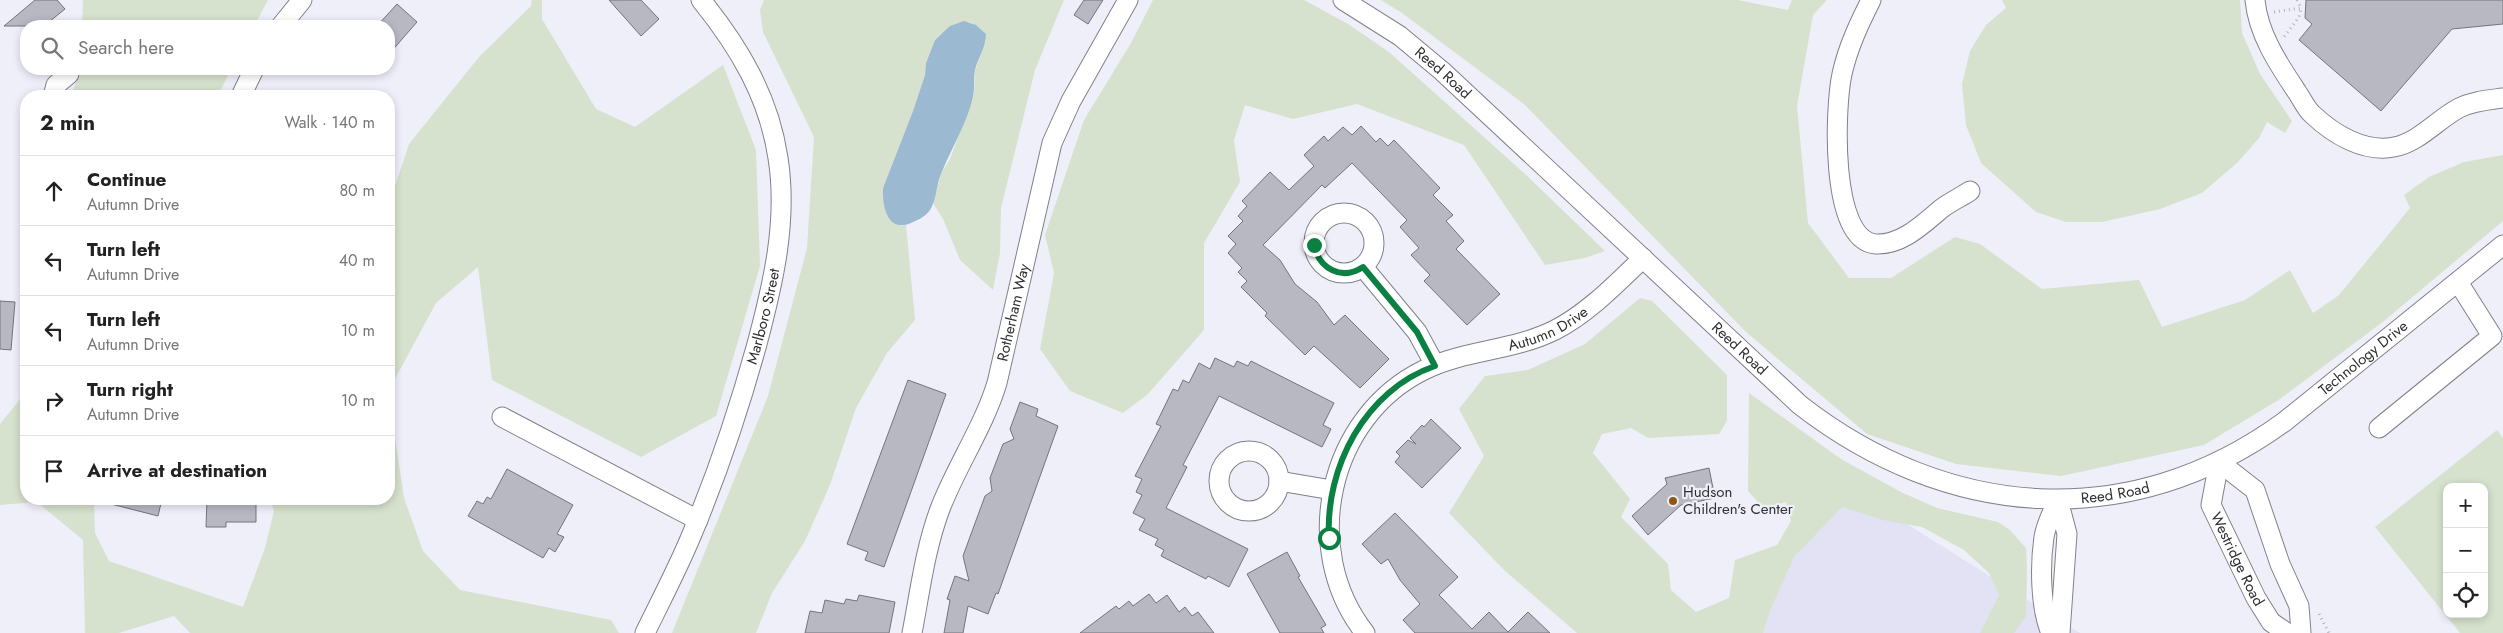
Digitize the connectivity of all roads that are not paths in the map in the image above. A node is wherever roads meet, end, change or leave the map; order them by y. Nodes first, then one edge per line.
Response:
1 (302, 0) edge
2 (702, 0) edge
3 (1128, 0) edge
4 (1343, 0) edge
5 (1872, 0) edge
6 (2255, 0) edge
7 (286, 20) edge
8 (68, 75) edge
9 (251, 75) edge
10 (55, 90) edge
11 (244, 90) edge
12 (2503, 98) edge
13 (1970, 191) dead end
14 (2503, 245) edge
15 (1642, 258) junction
16 (1363, 267) dead end
17 (2458, 282) junction
18 (1435, 366) junction
19 (502, 416) dead end
20 (2378, 428) dead end
21 (2219, 462) junction
22 (1279, 481) dead end
23 (1332, 490) junction
24 (2058, 500) junction
25 (698, 520) junction
26 (646, 633) edge
27 (912, 633) edge
28 (1365, 633) edge
29 (2051, 633) edge
30 (2060, 633) edge
31 (2287, 633) edge
32 (2301, 633) edge

1 - 7 street
2 - 25 street, Marlboro Street
3 - 27 street, Rotherham Way
4 - 15 street, Reed Road
5 - 13 street
6 - 12 street
8 - 10 street
9 - 11 street
14 - 17 street, Technology Drive
15 - 18 street, Autumn Drive
15 - 24 street, Reed Road
16 - 18 street
17 - 20 street
17 - 21 street, Technology Drive
18 - 23 street, Autumn Drive
19 - 25 street
21 - 24 street, Reed Road
21 - 31 street, Westridge Road
21 - 32 street
22 - 23 street
23 - 28 street, Autumn Drive
24 - 29 street
24 - 30 street
25 - 26 street, Marlboro Street

